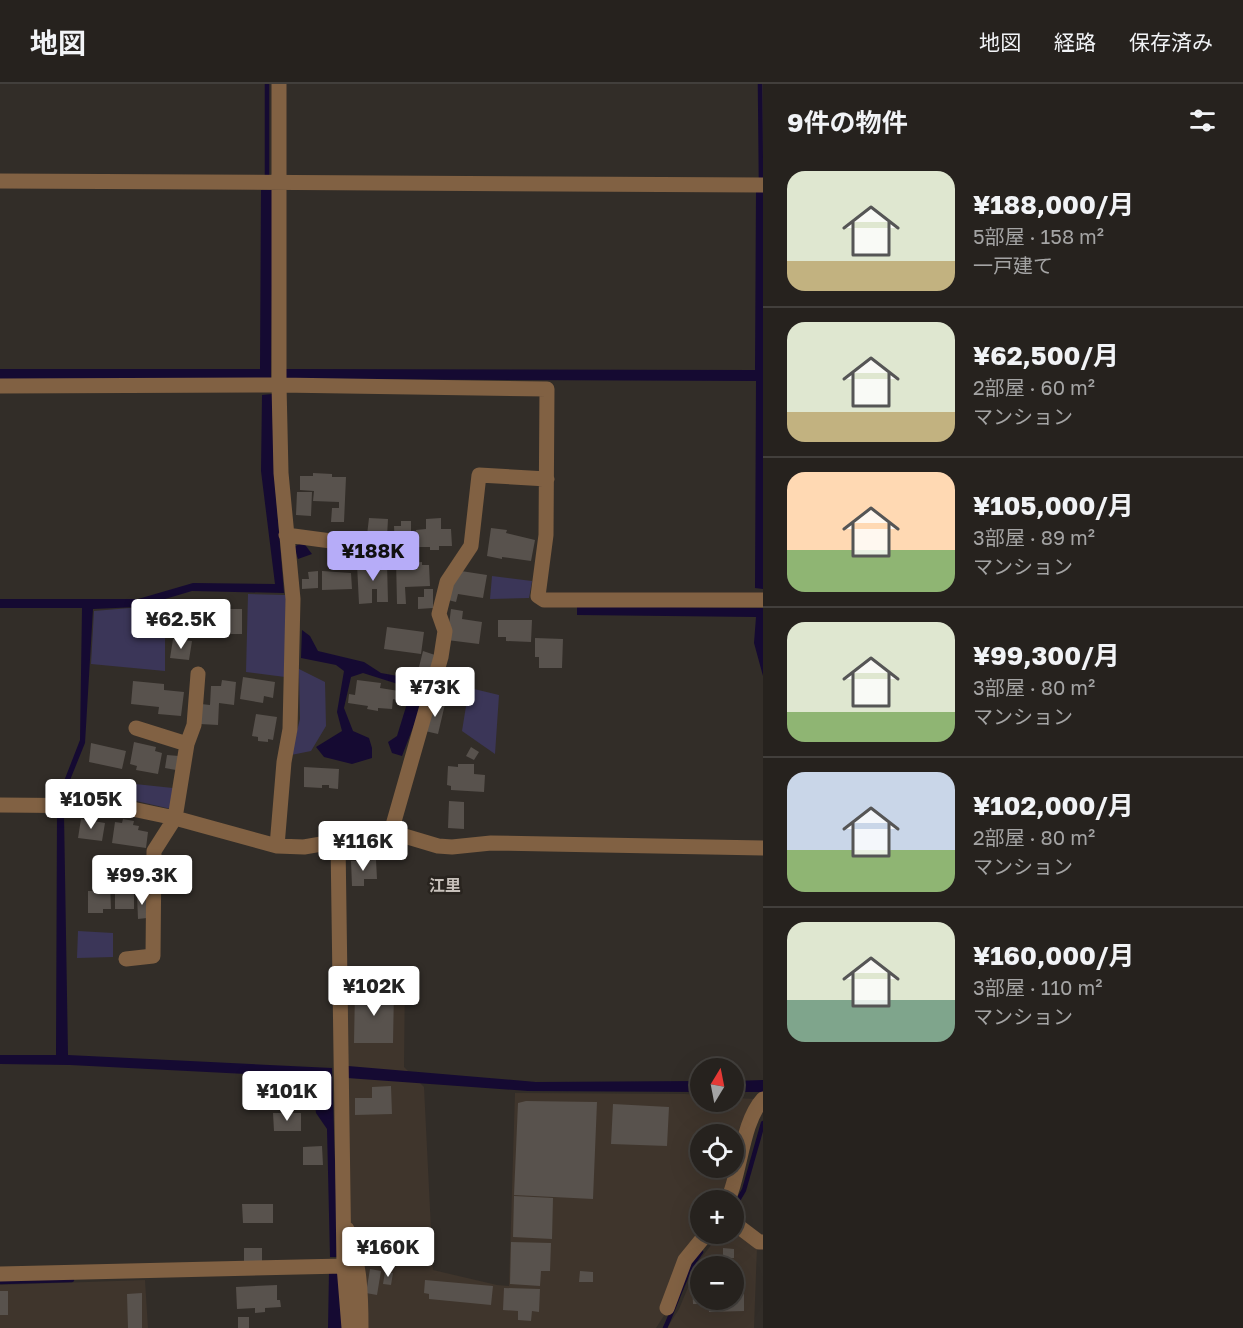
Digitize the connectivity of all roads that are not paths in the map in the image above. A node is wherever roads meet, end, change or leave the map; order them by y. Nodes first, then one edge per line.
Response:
1 (279, 84) edge
2 (0, 182) edge
3 (278, 182) junction
4 (759, 185) edge
5 (271, 385) junction
6 (0, 386) edge
7 (547, 479) junction
8 (286, 536) junction
9 (346, 543) dead end
10 (763, 600) edge
11 (198, 674) dead end
12 (136, 728) dead end
13 (187, 744) junction
14 (0, 805) edge
15 (175, 818) junction
16 (390, 832) junction
17 (338, 840) junction
18 (277, 846) junction
19 (763, 848) edge
20 (126, 960) dead end
21 (762, 1099) edge
22 (732, 1190) edge
23 (344, 1221) junction
24 (744, 1231) edge
25 (763, 1242) edge
26 (698, 1244) edge
27 (344, 1266) junction
28 (0, 1274) edge
29 (668, 1308) dead end
30 (349, 1328) edge
31 (361, 1328) edge

1 - 3 street
2 - 3 street
3 - 4 street
3 - 5 street
5 - 6 street
5 - 7 street
5 - 8 street
7 - 10 street
7 - 16 street
8 - 9 street
8 - 18 street
11 - 13 street
12 - 13 street
13 - 15 street
14 - 15 street
15 - 18 street
15 - 20 street
16 - 17 street
16 - 19 street
17 - 18 street
17 - 23 street
21 - 22 street
23 - 27 street
23 - 31 street
24 - 25 street
26 - 29 street
27 - 28 street
27 - 30 street

